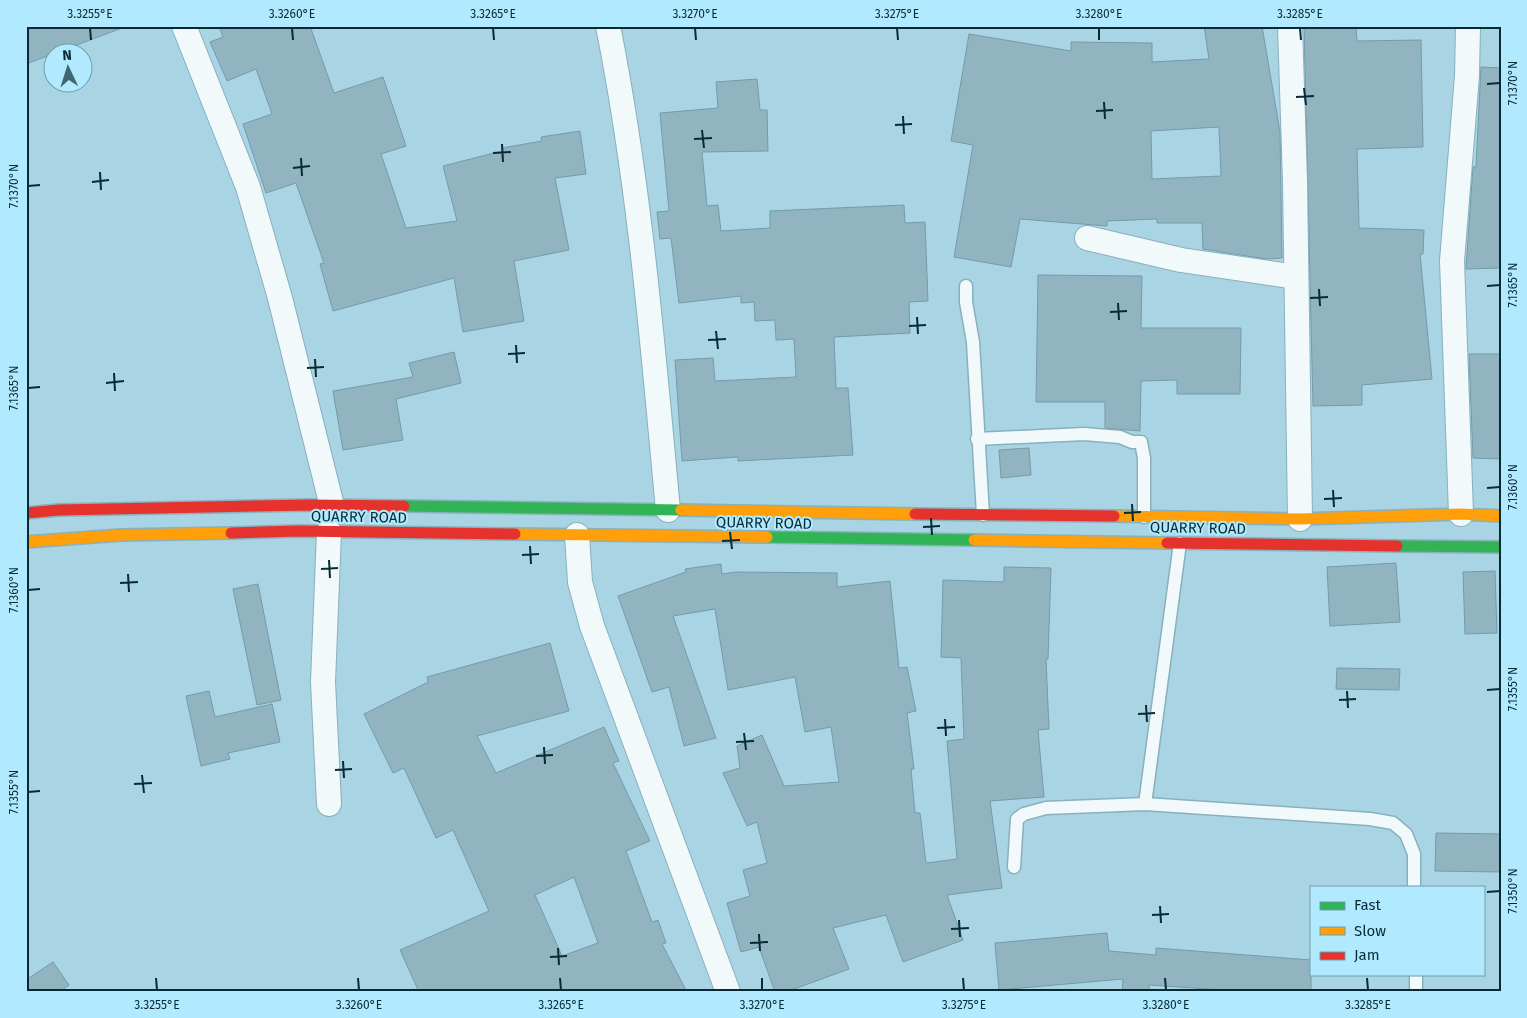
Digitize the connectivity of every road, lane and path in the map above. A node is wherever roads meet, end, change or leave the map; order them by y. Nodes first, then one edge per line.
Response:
1 (184, 26) edge
2 (608, 26) edge
3 (1290, 26) edge
4 (1468, 26) edge
5 (1087, 238) dead end
6 (1296, 277) junction
7 (966, 286) dead end
8 (977, 439) junction
9 (332, 506) junction
10 (668, 510) junction
11 (26, 513) edge
12 (1461, 514) junction
13 (983, 515) junction
14 (1501, 516) edge
15 (1144, 517) junction
16 (1300, 519) junction
17 (329, 532) junction
18 (577, 535) junction
19 (26, 542) edge
20 (1180, 543) junction
21 (1501, 547) edge
22 (329, 804) dead end
23 (1145, 804) junction
24 (1014, 867) dead end
25 (1414, 886) edge
26 (1416, 976) edge
27 (728, 992) edge
28 (1416, 992) edge

1 - 9 street
2 - 10 street
3 - 6 street
4 - 12 street
5 - 6 street
6 - 16 street
7 - 8 lane
8 - 13 lane
8 - 15 lane
9 - 10 main road, QUARRY ROAD
9 - 11 main road, QUARRY ROAD
10 - 13 main road, QUARRY ROAD
12 - 14 main road, QUARRY ROAD
12 - 16 main road, QUARRY ROAD
13 - 15 main road, QUARRY ROAD
15 - 16 main road, QUARRY ROAD
17 - 18 main road, QUARRY ROAD
17 - 19 main road, QUARRY ROAD
17 - 22 street
18 - 20 main road, QUARRY ROAD
18 - 27 street
20 - 21 main road, QUARRY ROAD
20 - 23 lane
23 - 24 lane
23 - 25 lane
26 - 28 lane

